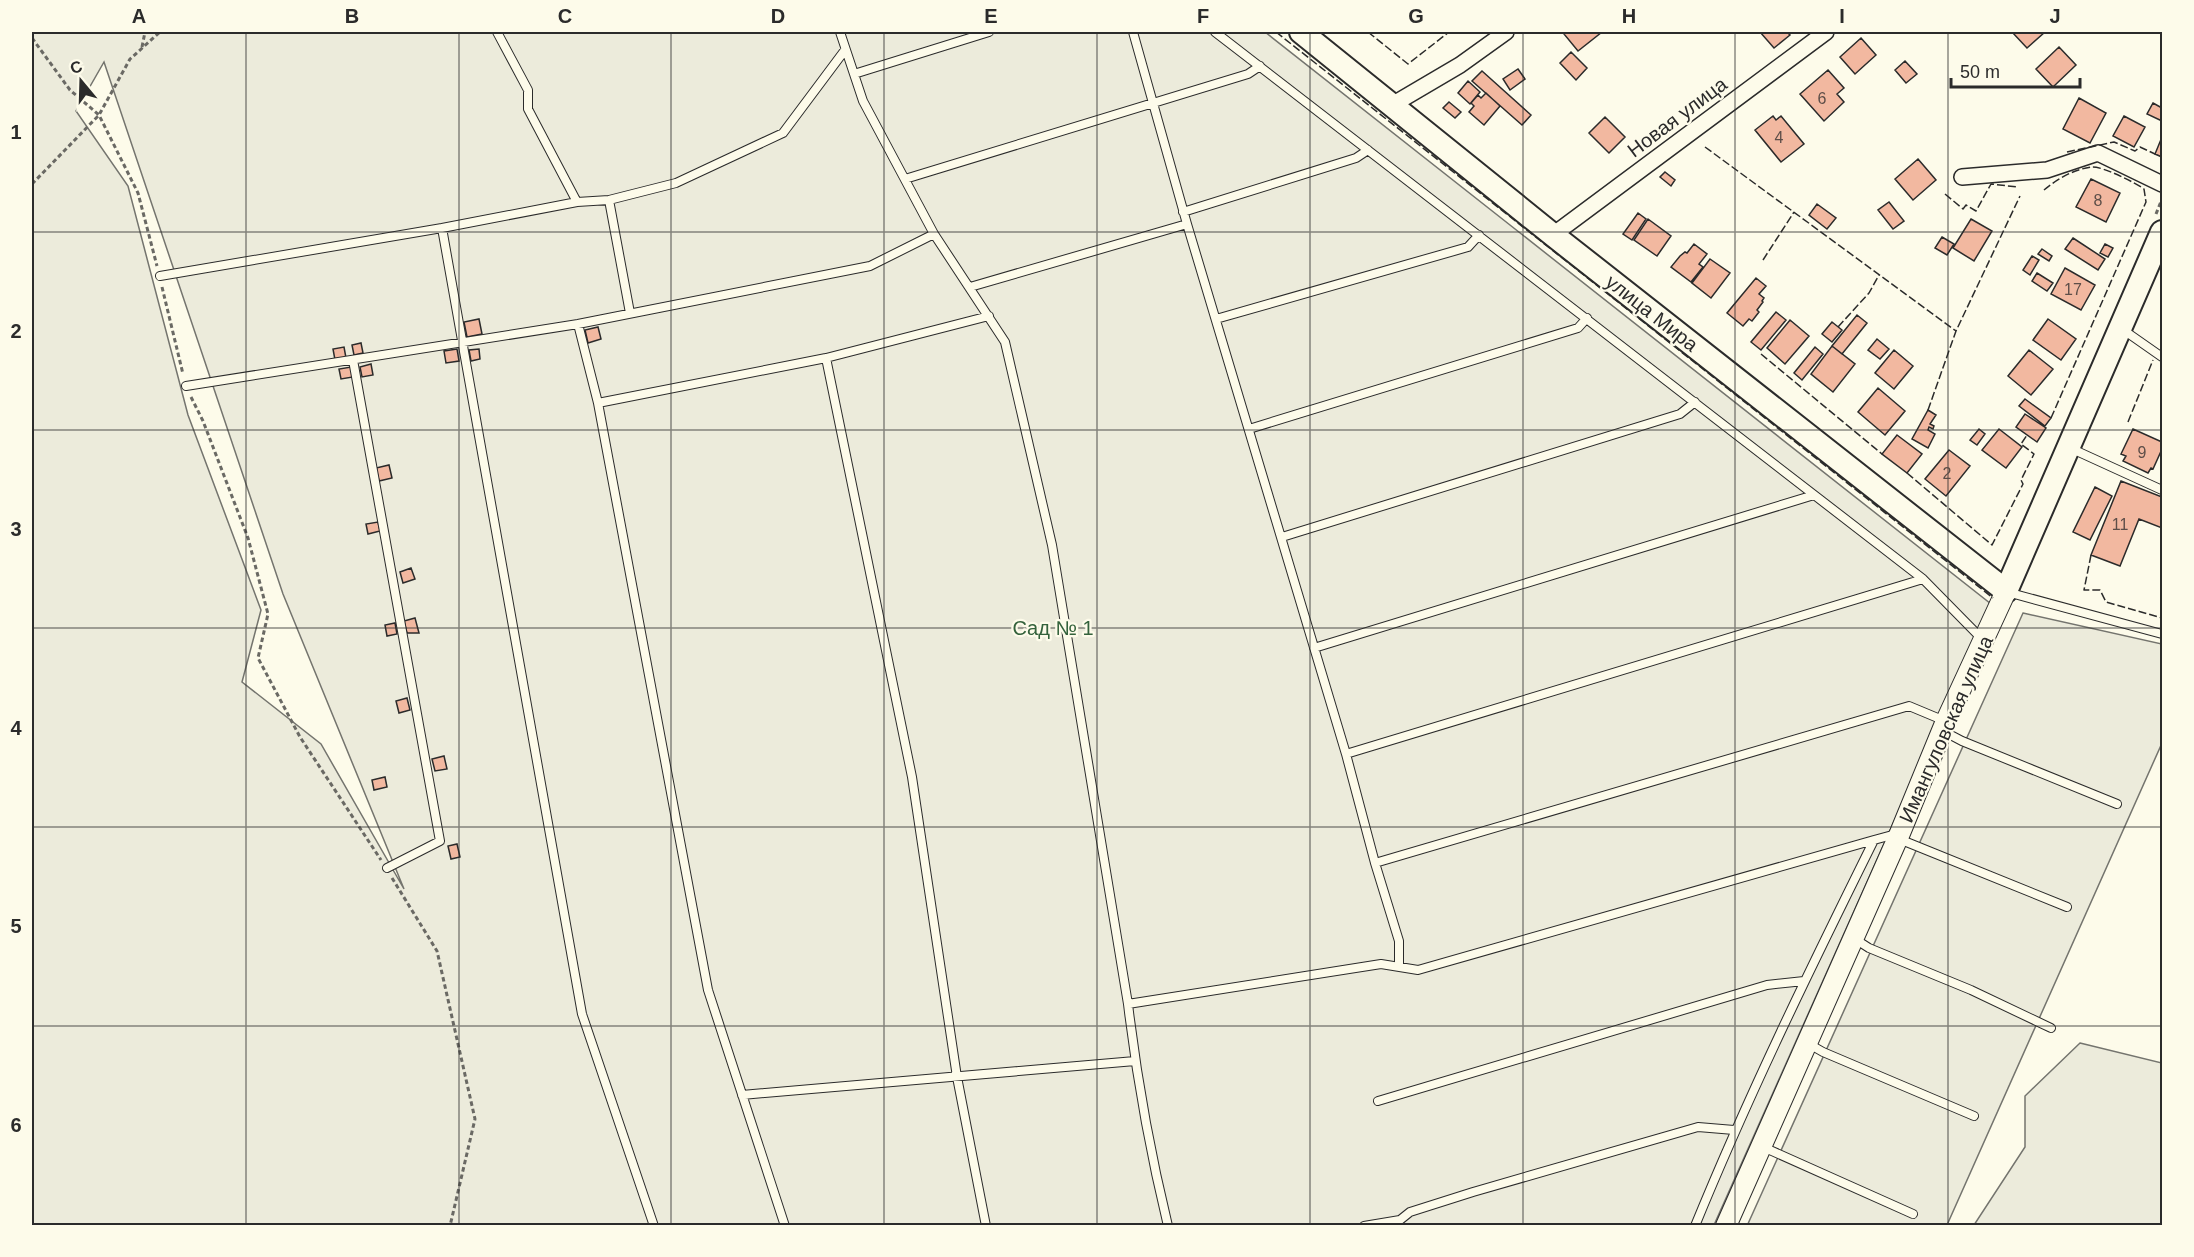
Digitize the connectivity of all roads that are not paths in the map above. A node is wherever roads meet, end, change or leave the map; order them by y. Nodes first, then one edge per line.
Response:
1 (497, 32) edge
2 (840, 32) edge
3 (989, 32) edge
4 (1132, 32) edge
5 (1215, 32) edge
6 (1300, 32) edge
7 (1506, 32) edge
8 (1826, 32) edge
9 (844, 50) junction
10 (1260, 66) junction
11 (854, 74) junction
12 (1153, 103) junction
13 (1392, 105) junction
14 (1368, 150) junction
15 (1962, 177) dead end
16 (905, 179) junction
17 (2163, 184) edge
18 (609, 201) junction
19 (577, 202) junction
20 (1183, 212) junction
21 (1187, 224) junction
22 (442, 228) junction
23 (2163, 232) edge
24 (934, 234) junction
25 (1479, 235) junction
26 (1552, 235) junction
27 (160, 276) road end
28 (970, 287) junction
29 (630, 313) junction
30 (989, 316) junction
31 (1587, 318) junction
32 (1216, 319) junction
33 (578, 324) junction
34 (2120, 328) junction
35 (461, 343) junction
36 (2163, 357) edge
37 (826, 358) junction
38 (353, 360) junction
39 (186, 386) road end
40 (1695, 402) junction
41 (598, 403) junction
42 (1249, 429) junction
43 (2068, 448) junction
44 (2163, 490) edge
45 (1814, 495) junction
46 (1282, 537) junction
47 (1923, 579) junction
48 (2006, 591) junction
49 (2163, 634) edge
50 (1984, 641) junction
51 (1314, 648) junction
52 (1945, 726) junction
53 (1346, 754) junction
54 (2117, 804) dead end
55 (1899, 836) junction
56 (1874, 840) junction
57 (1375, 863) junction
58 (387, 868) road end
59 (2067, 907) dead end
60 (1853, 938) junction
61 (1399, 967) junction
62 (1804, 981) junction
63 (1128, 1004) junction
64 (2051, 1028) dead end
65 (1807, 1043) junction
66 (1135, 1060) junction
67 (957, 1077) junction
68 (742, 1095) junction
69 (1378, 1101) dead end
70 (1974, 1116) dead end
71 (1734, 1130) junction
72 (1762, 1146) junction
73 (1913, 1214) dead end
74 (654, 1226) edge
75 (784, 1226) edge
76 (986, 1226) edge
77 (1168, 1226) edge
78 (1364, 1226) edge
79 (1695, 1226) edge
80 (1726, 1226) edge

1 - 19 lane
2 - 9 lane
3 - 11 lane
4 - 12 lane
5 - 10 lane
6 - 13 main road, улица Мира
7 - 13 street
8 - 26 street, Новая улица
9 - 11 lane
9 - 18 lane
10 - 12 lane
10 - 14 lane
11 - 16 lane
12 - 16 lane
12 - 20 lane
13 - 26 main road, улица Мира
14 - 20 lane
14 - 25 lane
15 - 17 street
16 - 24 lane
18 - 19 lane
18 - 29 lane
19 - 22 lane
20 - 21 lane
21 - 28 lane
21 - 32 lane
22 - 27 lane
22 - 35 lane
23 - 34 main road, Имангуловская улица
24 - 28 lane
24 - 29 lane
25 - 31 lane
25 - 32 lane
26 - 48 main road, улица Мира
28 - 30 lane
29 - 33 lane
30 - 37 lane
30 - 63 lane
31 - 40 lane
31 - 42 lane
32 - 42 lane
33 - 35 lane
33 - 41 lane
34 - 36 lane
34 - 43 main road, Имангуловская улица
35 - 38 lane
35 - 74 lane
37 - 41 lane
37 - 67 lane
38 - 39 lane
38 - 58 lane
40 - 45 lane
40 - 46 lane
41 - 68 lane
42 - 46 lane
43 - 44 lane
43 - 48 main road, Имангуловская улица
45 - 47 lane
45 - 51 lane
46 - 51 lane
47 - 50 lane
47 - 53 lane
48 - 49 lane
48 - 50 street, Имангуловская улица
50 - 52 street, Имангуловская улица
51 - 53 lane
52 - 54 lane
52 - 55 street, Имангуловская улица
52 - 57 lane
53 - 57 lane
55 - 56 lane
55 - 59 lane
55 - 60 street, Имангуловская улица
56 - 61 lane
56 - 62 lane
57 - 61 lane
60 - 64 lane
60 - 65 street, Имангуловская улица
61 - 63 lane
62 - 69 lane
62 - 71 lane
63 - 66 lane
65 - 70 lane
65 - 72 street, Имангуловская улица
66 - 67 lane
66 - 77 lane
67 - 68 lane
67 - 76 lane
68 - 75 lane
71 - 78 lane
71 - 79 lane
72 - 73 lane
72 - 80 street, Имангуловская улица

